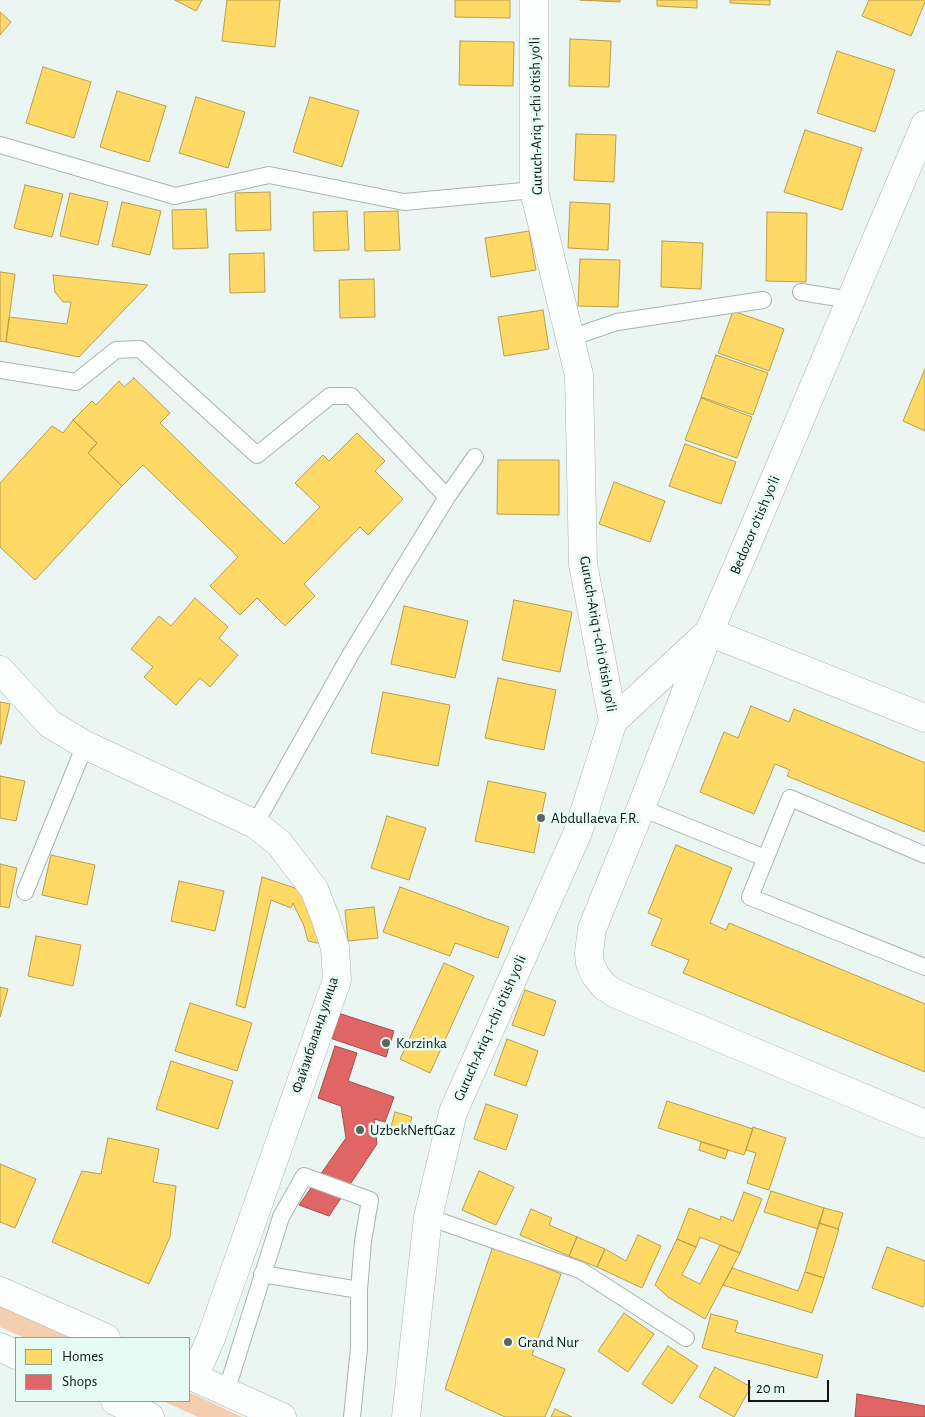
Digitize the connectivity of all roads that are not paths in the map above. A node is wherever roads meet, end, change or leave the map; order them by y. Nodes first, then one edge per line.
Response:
1 (534, 0) edge
2 (925, 125) edge
3 (0, 145) edge
4 (534, 190) junction
5 (801, 292) dead end
6 (763, 300) dead end
7 (851, 300) junction
8 (570, 338) junction
9 (0, 370) edge
10 (475, 457) dead end
11 (447, 497) junction
12 (709, 632) junction
13 (0, 670) edge
14 (925, 718) edge
15 (613, 721) junction
16 (85, 745) junction
17 (641, 808) junction
18 (255, 824) junction
19 (925, 855) edge
20 (765, 858) junction
21 (25, 892) dead end
22 (925, 967) edge
23 (925, 1124) edge
24 (428, 1217) junction
25 (262, 1274) junction
26 (359, 1290) junction
27 (0, 1291) edge
28 (104, 1337) edge
29 (686, 1338) dead end
30 (0, 1348) edge
31 (15, 1355) edge
32 (191, 1376) edge
33 (226, 1392) junction
34 (117, 1402) edge
35 (150, 1417) edge
36 (282, 1417) edge
37 (352, 1417) edge
38 (406, 1417) edge

1 - 4 main road, Guruch-Ariq 1-chi o'tish yo'li
2 - 7 main road, Bedozor o'tish yo'li
3 - 4 lane
4 - 8 main road, Guruch-Ariq 1-chi o'tish yo'li
5 - 7 lane
6 - 8 lane
7 - 12 main road, Bedozor o'tish yo'li
8 - 15 main road, Guruch-Ariq 1-chi o'tish yo'li
9 - 11 lane
10 - 11 lane
11 - 18 lane
12 - 14 main road
12 - 15 main road
12 - 17 main road, Bedozor o'tish yo'li
13 - 16 main road, Файзибаланд улица
15 - 24 main road, Guruch-Ariq 1-chi o'tish yo'li
16 - 18 main road, Файзибаланд улица
16 - 21 lane
17 - 20 lane
17 - 23 main road, Bedozor o'tish yo'li
18 - 32 main road, Файзибаланд улица
19 - 20 lane
20 - 22 lane
24 - 29 lane
24 - 38 main road, Guruch-Ariq 1-chi o'tish yo'li
25 - 26 lane
25 - 26 lane
25 - 33 lane
26 - 37 lane
27 - 28 main road
30 - 31 main road
32 - 33 main road
33 - 36 main road
34 - 35 main road

